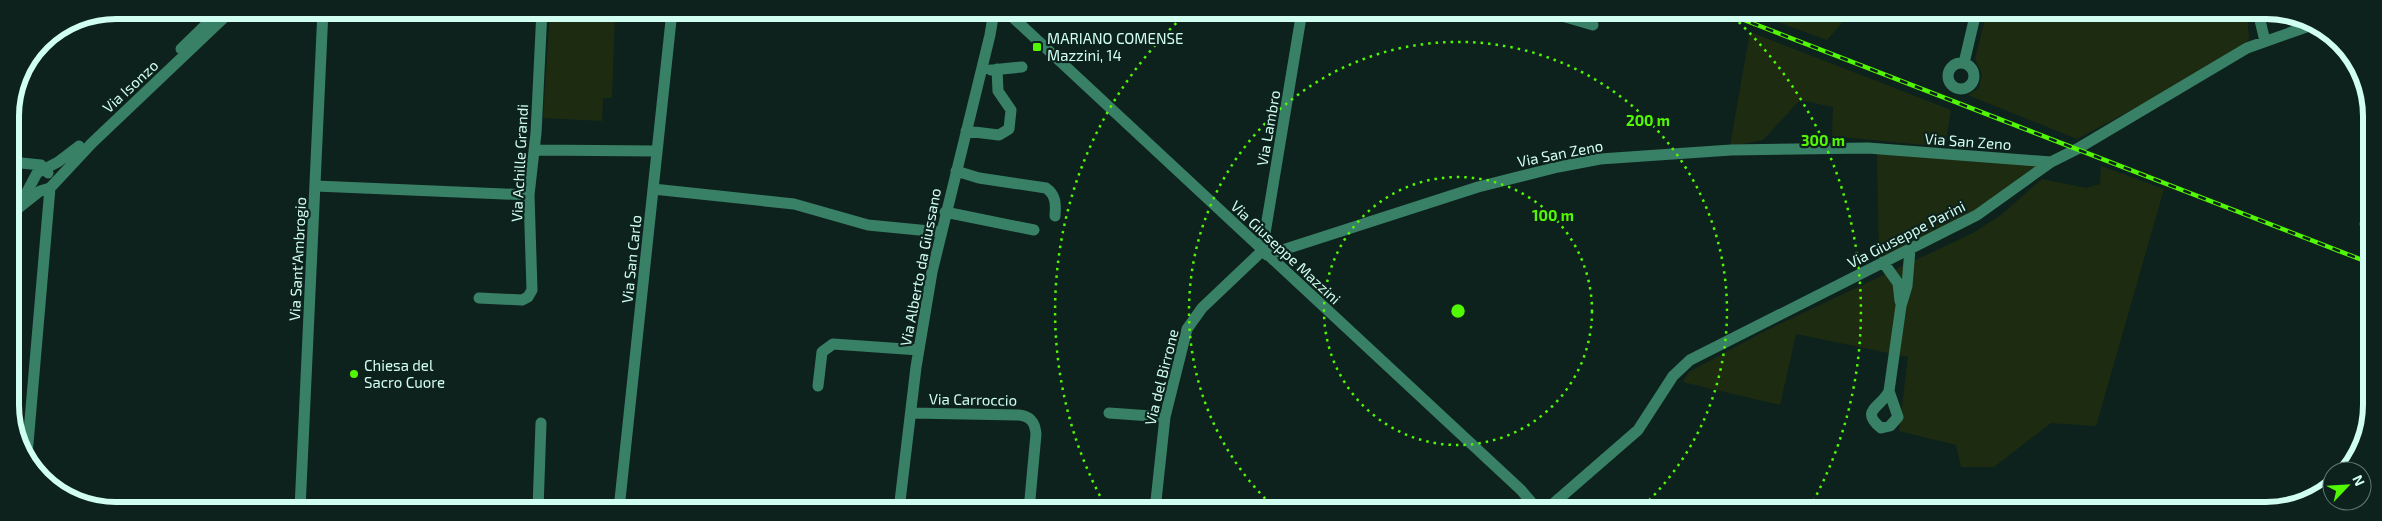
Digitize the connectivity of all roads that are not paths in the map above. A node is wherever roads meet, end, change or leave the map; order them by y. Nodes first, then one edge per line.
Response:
1 (212, 19) edge
2 (223, 19) edge
3 (323, 19) edge
4 (541, 19) edge
5 (671, 19) edge
6 (993, 19) edge
7 (1002, 19) edge
8 (1013, 19) edge
9 (1301, 19) edge
10 (1572, 19) edge
11 (1974, 19) edge
12 (2260, 19) edge
13 (1593, 25) dead end
14 (2306, 27) edge
15 (990, 35) junction
16 (2265, 41) junction
17 (1964, 63) dead end
18 (1022, 67) dead end
19 (997, 69) junction
20 (982, 70) junction
21 (966, 131) junction
22 (534, 150) junction
23 (657, 151) junction
24 (2051, 162) junction
25 (19, 163) edge
26 (23, 163) junction
27 (956, 171) junction
28 (42, 181) junction
29 (316, 186) junction
30 (653, 189) junction
31 (529, 195) junction
32 (19, 206) edge
33 (945, 212) junction
34 (1055, 216) dead end
35 (1034, 230) dead end
36 (940, 232) junction
37 (1910, 249) junction
38 (1264, 253) junction
39 (1883, 262) junction
40 (479, 298) dead end
41 (1901, 306) junction
42 (919, 350) junction
43 (818, 386) dead end
44 (1888, 391) dead end
45 (911, 413) junction
46 (1109, 413) dead end
47 (1165, 417) junction
48 (541, 423) dead end
49 (28, 446) edge
50 (300, 502) edge
51 (538, 502) edge
52 (621, 502) edge
53 (900, 502) edge
54 (1030, 502) edge
55 (1156, 502) edge
56 (1531, 502) edge
57 (1555, 502) edge

1 - 28 street, Via Isonzo
2 - 28 street, Via Isonzo
3 - 29 street, Via Sant'Ambrogio
4 - 22 street, Via Achille Grandi
5 - 23 street, Via San Carlo
6 - 15 street, Via Alberto da Giussano
7 - 15 street, Via Alberto da Giussano
8 - 38 street, Via Giuseppe Mazzini
9 - 38 street, Via Lambro
10 - 13 street
11 - 17 street
12 - 16 street
14 - 16 street, Via Giuseppe Parini
15 - 20 street, Via Alberto da Giussano
16 - 24 street, Via Giuseppe Parini
18 - 19 street
19 - 20 street
19 - 21 street
20 - 21 street, Via Alberto da Giussano
21 - 27 street, Via Alberto da Giussano
22 - 23 street
22 - 31 street, Via Achille Grandi
23 - 30 street, Via San Carlo
24 - 37 street, Via Giuseppe Parini
24 - 38 street, Via San Zeno
25 - 26 street
26 - 28 street
26 - 28 street
27 - 33 street, Via Alberto da Giussano
27 - 34 street
28 - 32 street, Via Isonzo
28 - 49 street
29 - 31 street
29 - 50 street, Via Sant'Ambrogio
30 - 36 street
30 - 52 street, Via San Carlo
31 - 40 street, Via Achille Grandi
33 - 35 street
33 - 36 street, Via Alberto da Giussano
36 - 42 street, Via Alberto da Giussano
37 - 39 street, Via Giuseppe Parini
37 - 41 street
38 - 47 street, Via del Birrone
38 - 56 street, Via Giuseppe Mazzini
39 - 41 street
39 - 57 street, Via Giuseppe Parini
41 - 44 street
42 - 43 street
42 - 45 street, Via Alberto da Giussano
45 - 53 street, Via Alberto da Giussano
45 - 54 street, Via Carroccio
46 - 47 street
47 - 55 street, Via del Birrone
48 - 51 street

